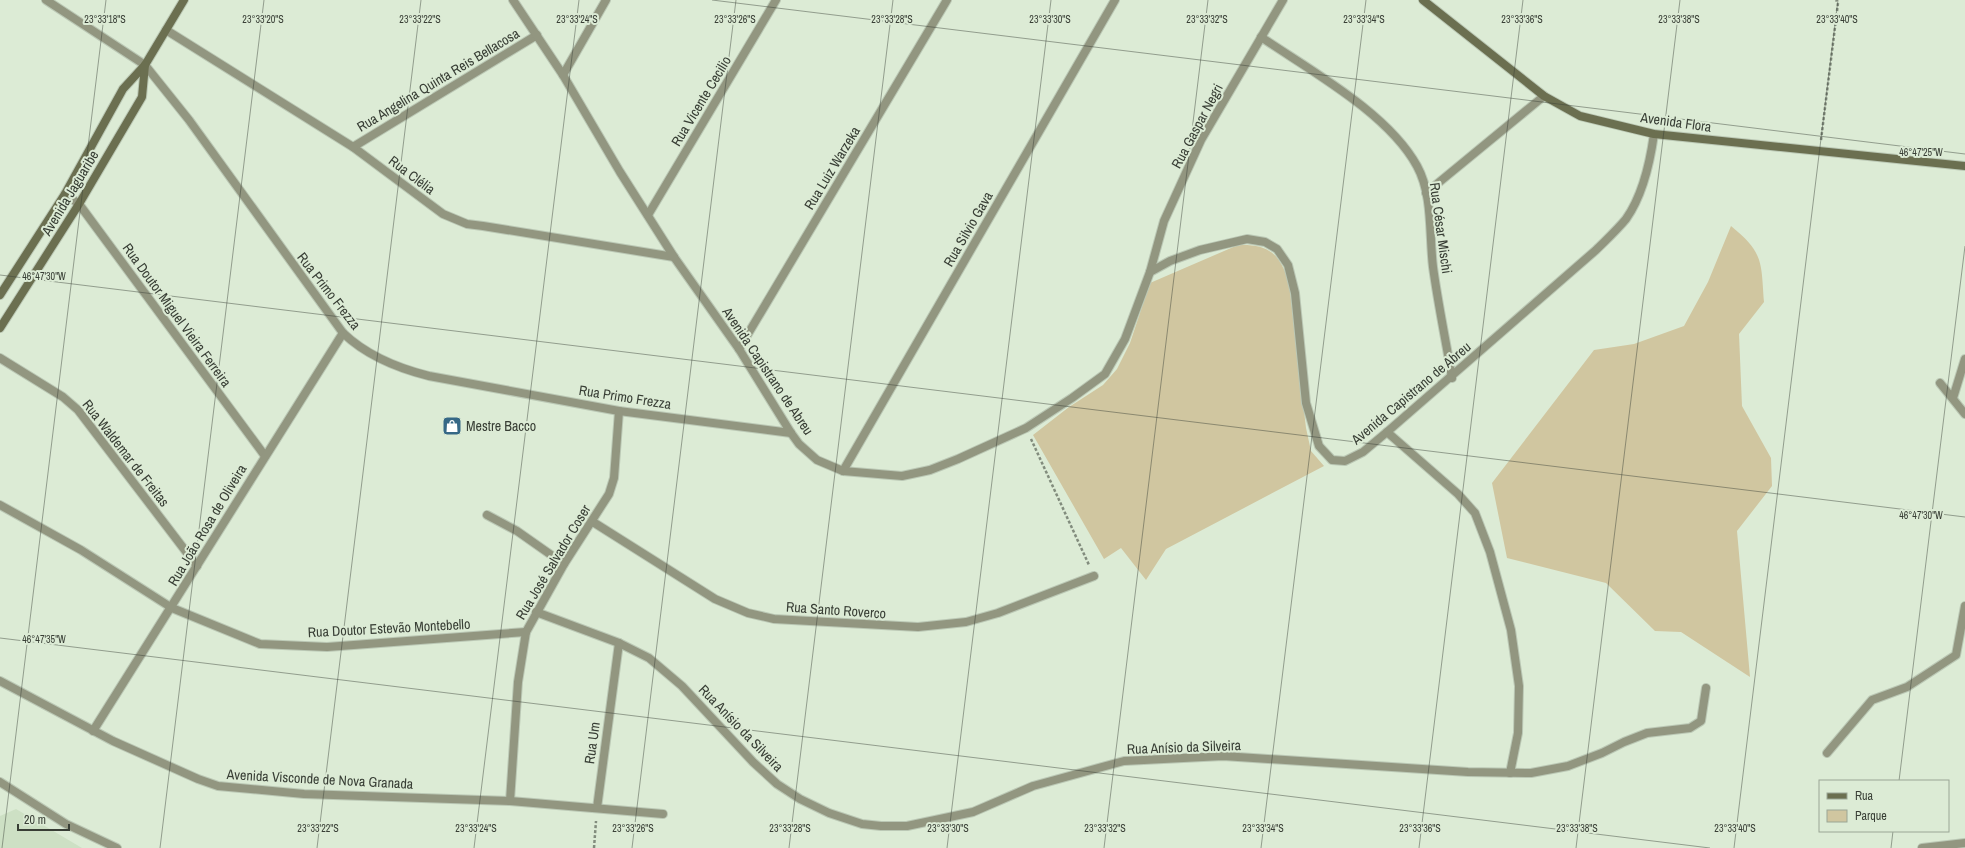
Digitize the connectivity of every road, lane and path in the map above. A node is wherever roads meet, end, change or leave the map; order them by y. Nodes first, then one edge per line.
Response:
1 (46, 0) edge
2 (184, 0) edge
3 (513, 0) edge
4 (606, 0) edge
5 (776, 0) edge
6 (947, 0) edge
7 (1115, 0) edge
8 (1283, 0) edge
9 (1423, 0) edge
10 (1836, 0) edge
11 (166, 30) junction
12 (537, 35) junction
13 (1262, 37) junction
14 (145, 65) junction
15 (563, 75) junction
16 (1544, 96) junction
17 (1654, 134) junction
18 (353, 147) junction
19 (1820, 150) junction
20 (1965, 166) edge
21 (1426, 193) junction
22 (65, 194) junction
23 (79, 204) junction
24 (648, 215) junction
25 (674, 257) junction
26 (1150, 272) junction
27 (0, 295) edge
28 (0, 328) edge
29 (343, 333) junction
30 (739, 349) junction
31 (0, 358) edge
32 (1965, 359) edge
33 (1452, 378) junction
34 (1940, 383) dead end
35 (1953, 398) junction
36 (619, 411) junction
37 (1965, 414) edge
38 (1026, 428) junction
39 (1387, 432) junction
40 (791, 433) junction
41 (265, 456) junction
42 (843, 471) junction
43 (0, 505) edge
44 (487, 515) dead end
45 (593, 522) junction
46 (564, 564) junction
47 (197, 566) junction
48 (1094, 576) joint
49 (1965, 606) edge
50 (172, 608) junction
51 (536, 612) junction
52 (526, 632) junction
53 (619, 643) junction
54 (0, 681) edge
55 (1706, 688) dead end
56 (94, 731) junction
57 (1827, 753) dead end
58 (1510, 773) junction
59 (0, 782) edge
60 (510, 800) junction
61 (597, 808) junction
62 (663, 814) dead end
63 (1965, 843) edge
64 (116, 848) edge
65 (594, 848) edge
66 (1922, 848) edge

1 - 14 street, Rua Primo Frezza
2 - 11 main road, Avenida Jaguaribe
3 - 12 street, Avenida Capistrano de Abreu
4 - 15 street
5 - 24 street, Rua Vicente Cecilio
6 - 30 street, Rua Luiz Warzeka
7 - 42 street, Rua Silvio Gava
8 - 13 street, Rua Gaspar Negri
9 - 16 main road, Avenida Flora
10 - 19 path
11 - 14 main road, Avenida Jaguaribe
11 - 18 street, Rua Clélia
12 - 15 street, Avenida Capistrano de Abreu
12 - 18 street, Rua Angelina Quinta Reis Bellacosa
13 - 21 street, Rua César Mischi
13 - 26 street, Rua Gaspar Negri
14 - 22 main road, Avenida Jaguaribe
14 - 23 main road, Avenida Jaguaribe
14 - 29 street, Rua Primo Frezza
15 - 24 street, Avenida Capistrano de Abreu
16 - 17 main road, Avenida Flora
16 - 21 street
17 - 19 main road, Avenida Flora
17 - 33 street, Avenida Capistrano de Abreu
18 - 25 street, Rua Clélia
19 - 20 main road, Avenida Flora
21 - 33 street, Rua César Mischi
22 - 23 street, Rua Doutor Miguel Vieira Ferreira
22 - 27 main road, Avenida Jaguaribe
23 - 28 main road, Avenida Jaguaribe
23 - 41 street, Rua Doutor Miguel Vieira Ferreira
24 - 25 street, Avenida Capistrano de Abreu
25 - 30 street, Avenida Capistrano de Abreu
26 - 38 street, Avenida Capistrano de Abreu
26 - 39 street, Avenida Capistrano de Abreu
29 - 36 street, Rua Primo Frezza
29 - 41 street, Rua João Rosa de Oliveira
30 - 40 street, Avenida Capistrano de Abreu
31 - 47 street, Rua Waldemar de Freitas
32 - 35 street
33 - 39 street, Avenida Capistrano de Abreu
34 - 35 street
35 - 37 street
36 - 40 street, Rua Primo Frezza
36 - 45 street, Rua José Salvador Coser
38 - 42 street, Avenida Capistrano de Abreu
38 - 48 path
39 - 58 street
40 - 42 street, Avenida Capistrano de Abreu
41 - 47 street, Rua João Rosa de Oliveira
43 - 50 street, Rua Doutor Estevão Montebello
44 - 46 street
45 - 46 street, Rua José Salvador Coser
45 - 48 street, Rua Santo Roverco
46 - 51 street, Rua José Salvador Coser
47 - 50 street, Rua João Rosa de Oliveira
49 - 57 street
50 - 52 street, Rua Doutor Estevão Montebello
50 - 56 street, Rua João Rosa de Oliveira
51 - 52 street, Rua José Salvador Coser
51 - 53 street, Rua Anísio da Silveira
52 - 60 street, Rua José Salvador Coser
53 - 58 street, Rua Anísio da Silveira
53 - 61 street, Rua Um
54 - 56 street, Avenida Visconde de Nova Granada
55 - 58 street, Rua Anísio da Silveira
56 - 60 street, Avenida Visconde de Nova Granada
59 - 64 street
60 - 61 street, Avenida Visconde de Nova Granada
61 - 62 street, Avenida Visconde de Nova Granada
61 - 65 path
63 - 66 street

